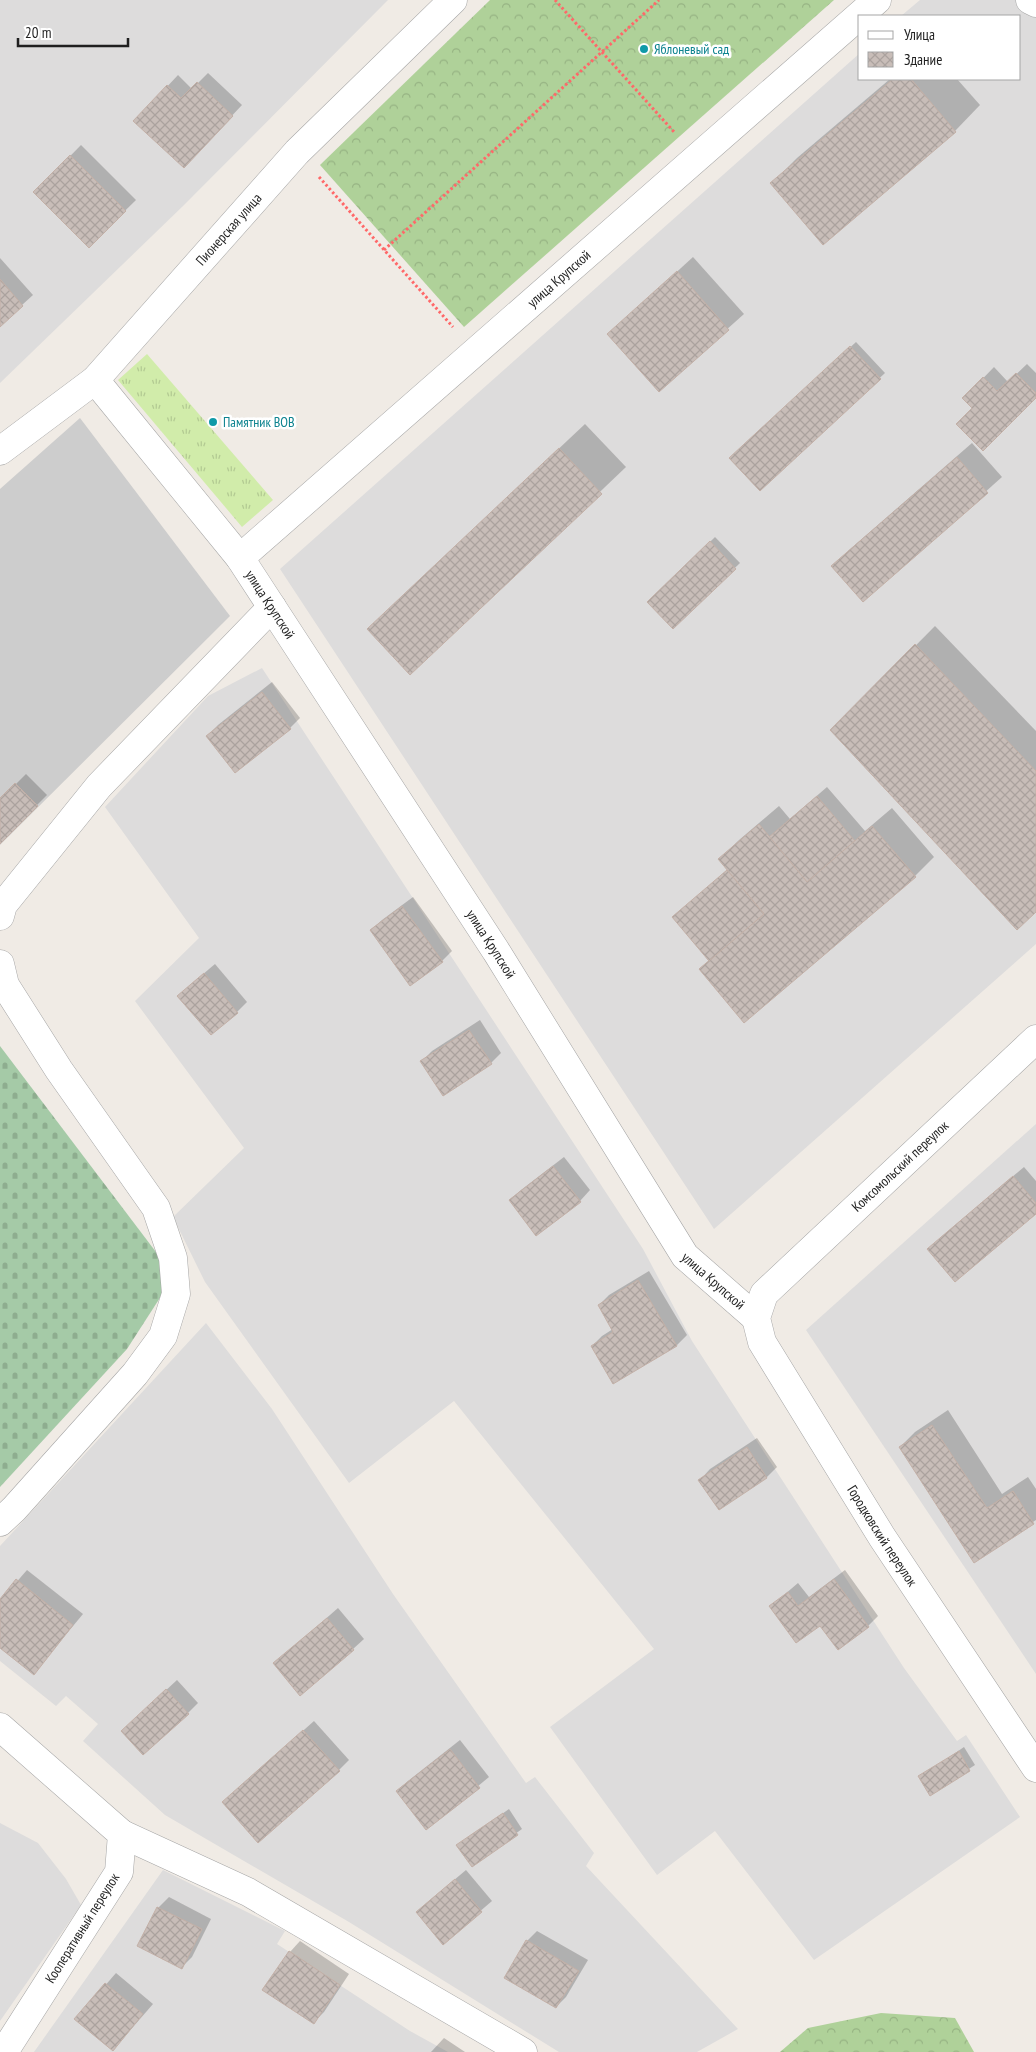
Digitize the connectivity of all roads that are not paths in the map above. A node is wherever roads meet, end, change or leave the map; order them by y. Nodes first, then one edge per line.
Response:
1 (453, 0) edge
2 (877, 0) edge
3 (1030, 0) edge
4 (1036, 3) edge
5 (860, 15) edge
6 (858, 16) edge
7 (95, 380) junction
8 (0, 450) edge
9 (240, 558) junction
10 (272, 607) junction
11 (0, 916) edge
12 (0, 964) edge
13 (1036, 1039) edge
14 (760, 1306) junction
15 (0, 1522) edge
16 (0, 1727) edge
17 (1036, 1768) edge
18 (122, 1834) junction
19 (4, 2052) edge
20 (524, 2052) edge

1 - 7 street, Пионерская улица
2 - 5 street, улица Крупской
3 - 4 street
6 - 9 street, улица Крупской
7 - 8 street, Пионерская улица
7 - 9 street, улица Крупской
9 - 10 street, улица Крупской
10 - 11 street
10 - 14 street, улица Крупской
12 - 15 street
13 - 14 street, Комсомольский переулок
14 - 17 street, Городковский переулок
16 - 18 street
18 - 19 street, Кооперативный переулок
18 - 20 street

